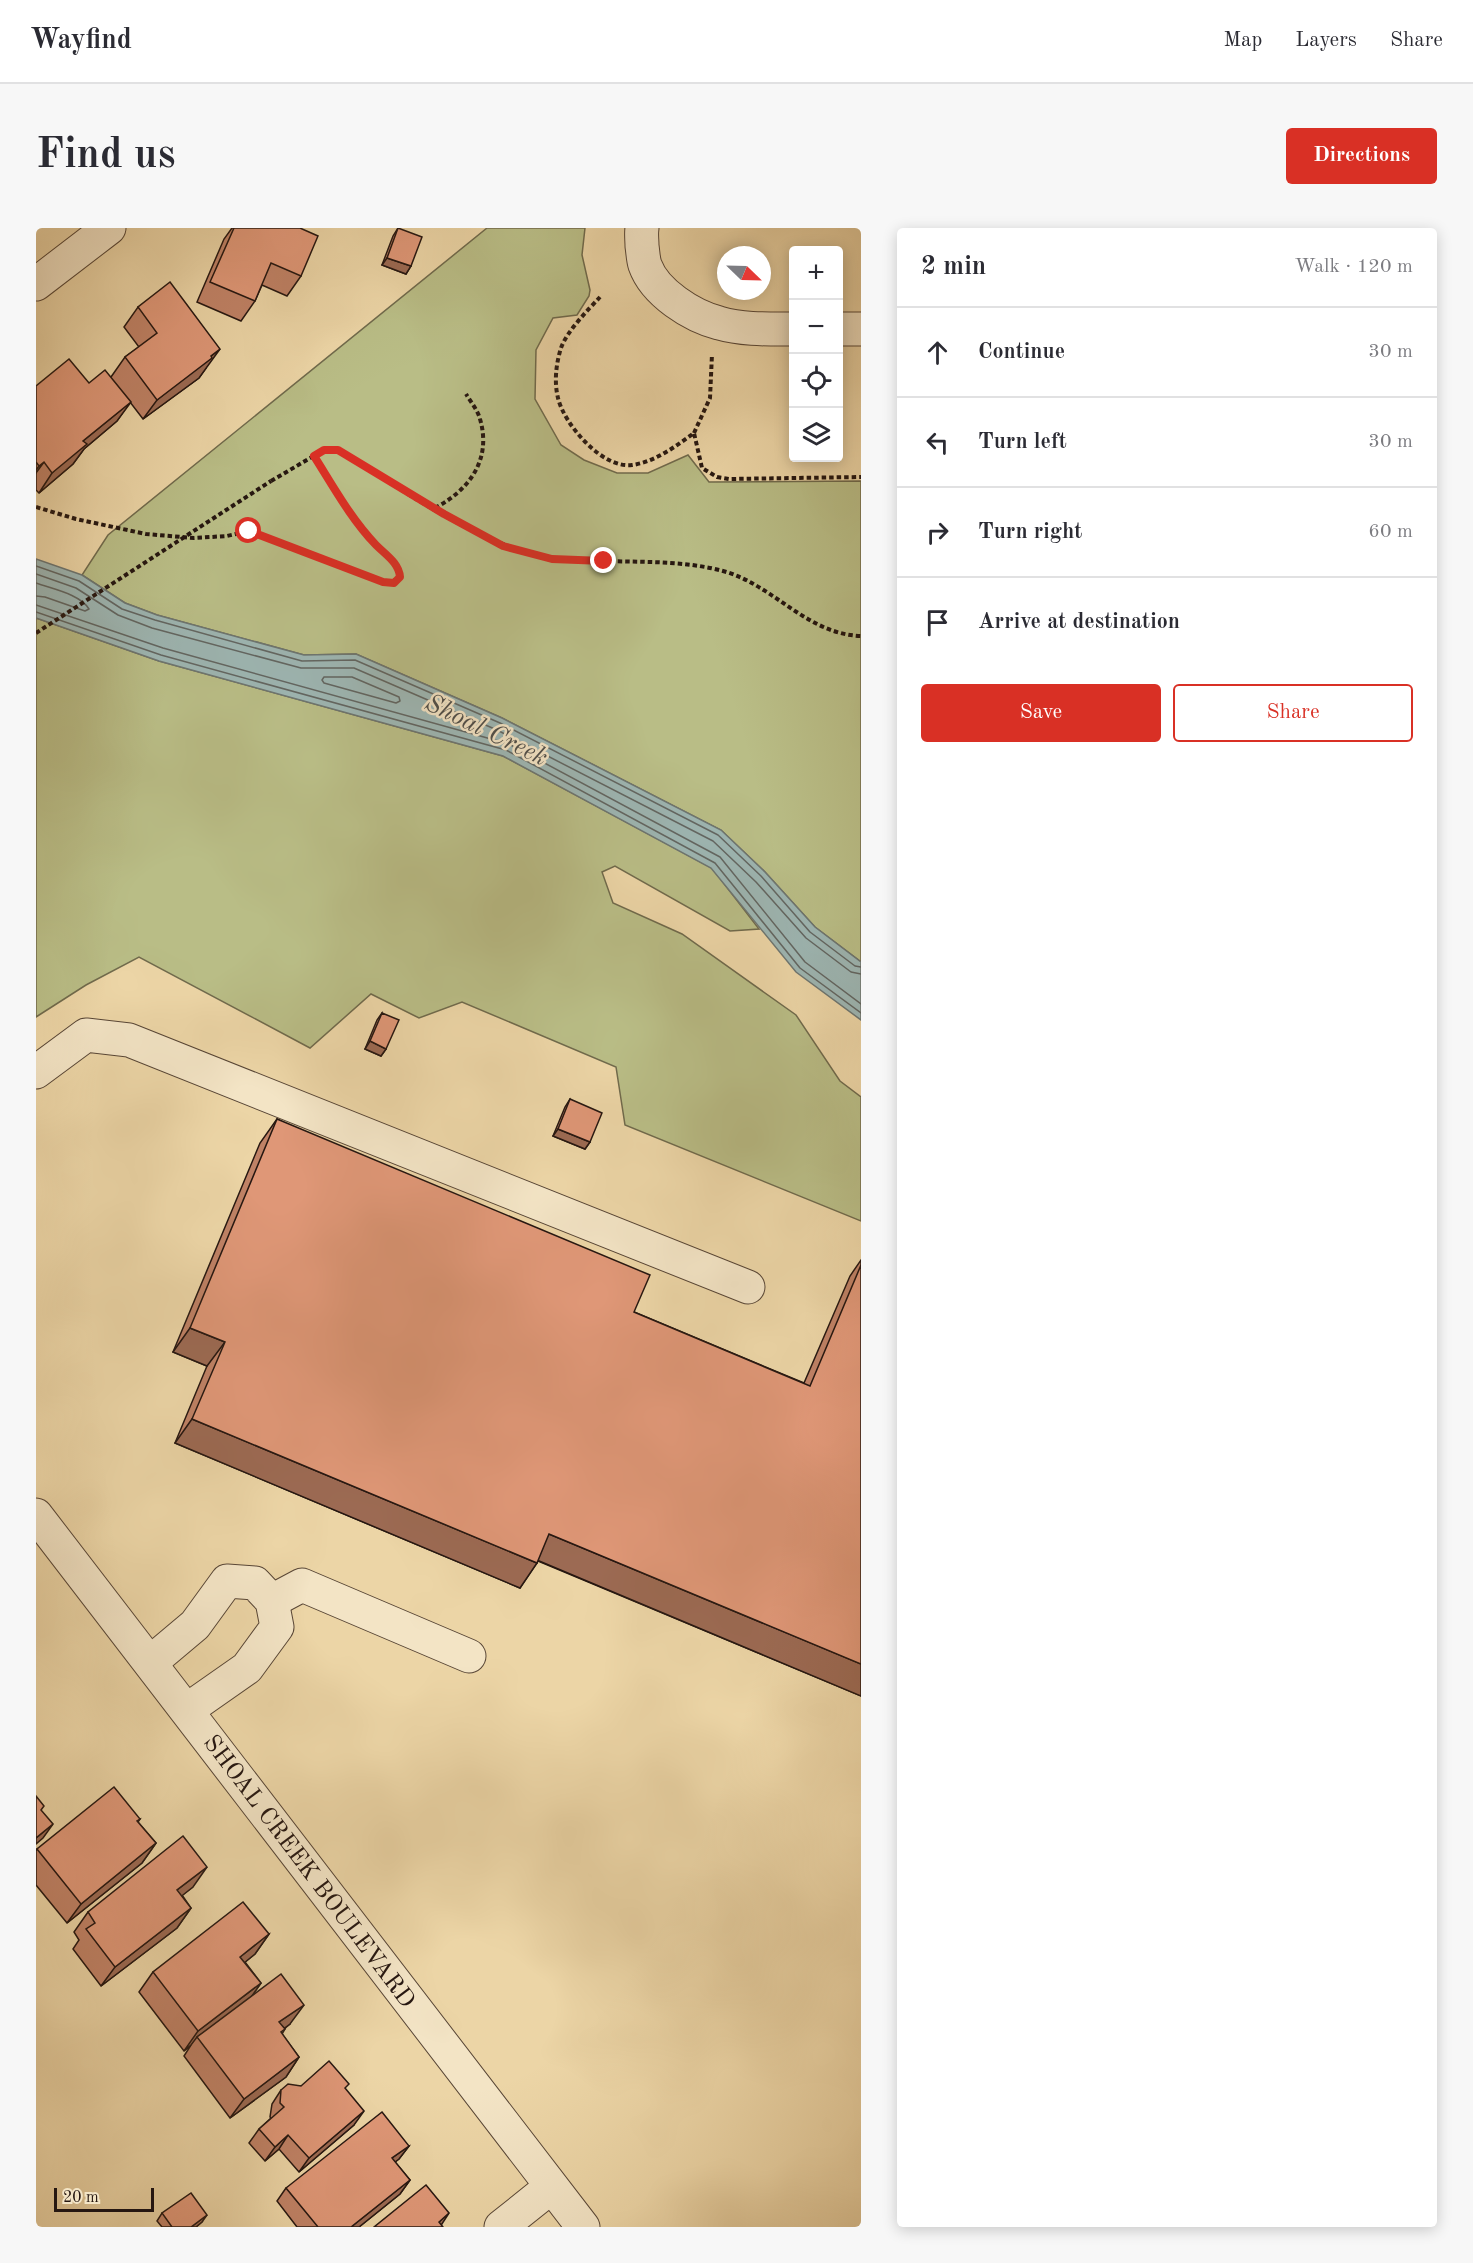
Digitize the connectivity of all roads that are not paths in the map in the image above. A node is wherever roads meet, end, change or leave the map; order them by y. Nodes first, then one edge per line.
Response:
1 (109, 228) edge
2 (642, 228) edge
3 (36, 284) edge
4 (789, 329) edge
5 (843, 329) edge
6 (861, 329) edge
7 (36, 1072) edge
8 (748, 1287) dead end
9 (36, 1515) edge
10 (272, 1601) junction
11 (469, 1656) dead end
12 (150, 1662) junction
13 (187, 1710) junction
14 (551, 2187) junction
15 (501, 2227) edge
16 (583, 2227) edge

1 - 3 street
2 - 4 street
5 - 6 street
7 - 8 street
9 - 12 street, SHOAL CREEK BOULEVARD
10 - 11 street
10 - 12 street
10 - 13 street
12 - 13 street, SHOAL CREEK BOULEVARD
13 - 14 street, SHOAL CREEK BOULEVARD
14 - 15 street
14 - 16 street, SHOAL CREEK BOULEVARD

